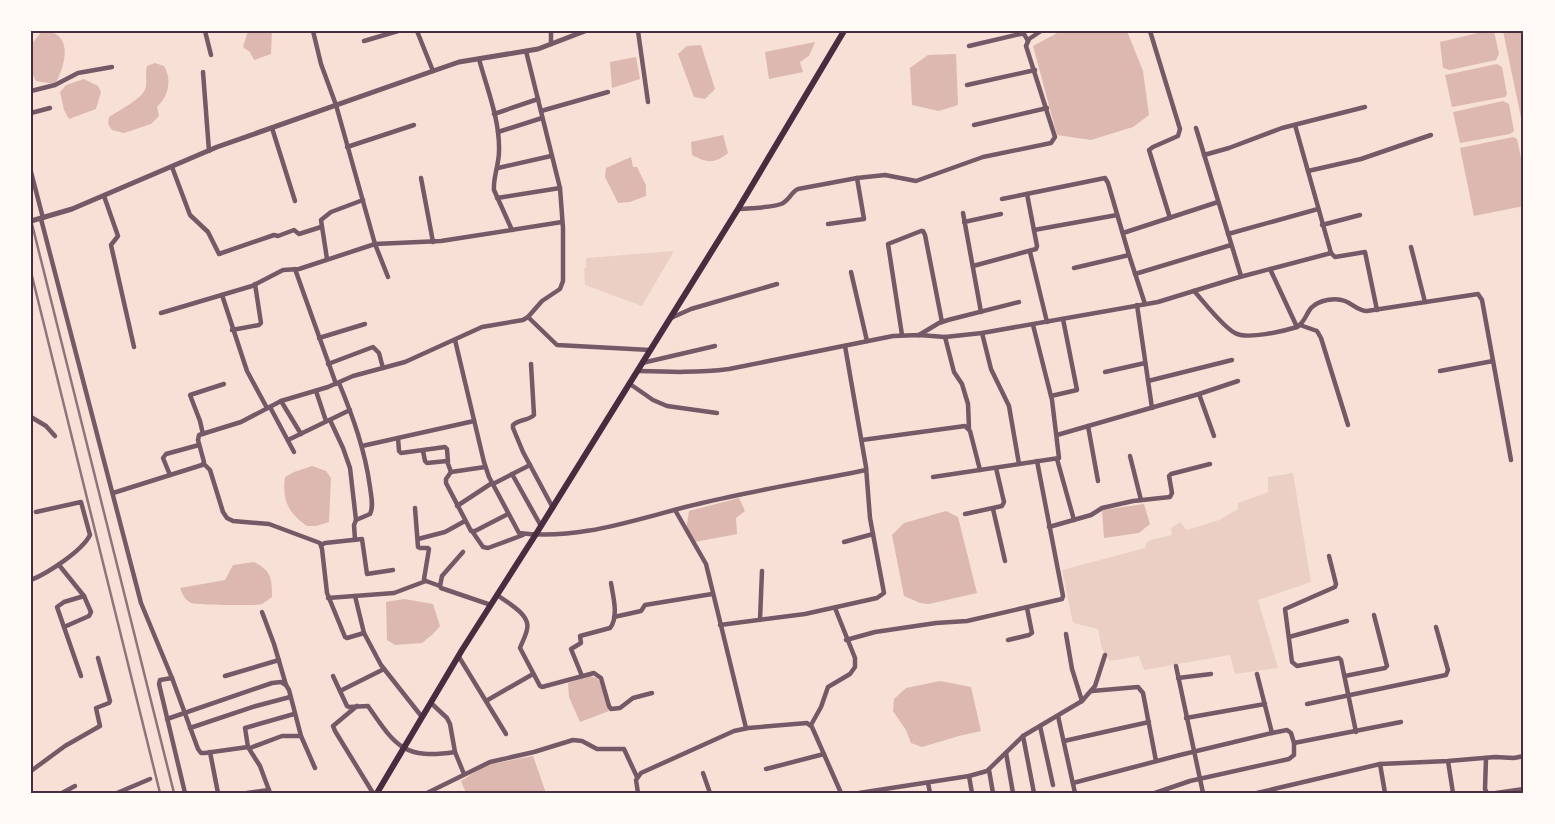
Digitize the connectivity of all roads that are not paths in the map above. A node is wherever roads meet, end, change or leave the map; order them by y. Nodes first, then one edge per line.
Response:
1 (205, 31) edge
2 (313, 31) edge
3 (398, 31) edge
4 (416, 31) edge
5 (551, 31) edge
6 (585, 31) edge
7 (638, 31) edge
8 (844, 31) edge
9 (1041, 31) edge
10 (1150, 31) edge
11 (364, 41) dead end
12 (1028, 41) junction
13 (551, 44) junction
14 (969, 46) dead end
15 (526, 51) junction
16 (211, 55) dead end
17 (479, 59) junction
18 (112, 67) dead end
19 (1034, 70) junction
20 (433, 71) junction
21 (203, 72) dead end
22 (967, 85) dead end
23 (31, 91) edge
24 (608, 92) dead end
25 (538, 98) junction
26 (648, 102) dead end
27 (336, 105) junction
28 (1365, 107) dead end
29 (50, 108) dead end
30 (1047, 108) junction
31 (540, 111) junction
32 (31, 113) edge
33 (494, 114) junction
34 (542, 118) junction
35 (414, 125) dead end
36 (974, 125) dead end
37 (1295, 125) junction
38 (272, 128) junction
39 (1196, 128) dead end
40 (498, 132) junction
41 (1431, 135) dead end
42 (347, 146) junction
43 (209, 151) junction
44 (1204, 154) junction
45 (551, 156) junction
46 (172, 166) junction
47 (498, 168) junction
48 (1308, 171) junction
49 (31, 172) edge
50 (421, 178) dead end
51 (857, 178) junction
52 (560, 188) junction
53 (1026, 194) junction
54 (104, 196) junction
55 (497, 198) junction
56 (362, 200) junction
57 (1002, 200) dead end
58 (295, 201) dead end
59 (1218, 202) junction
60 (738, 209) junction
61 (1318, 209) junction
62 (963, 213) dead end
63 (1002, 214) dead end
64 (1117, 215) junction
65 (1360, 215) dead end
66 (42, 218) junction
67 (1170, 218) junction
68 (31, 221) edge
69 (562, 222) junction
70 (964, 222) junction
71 (828, 224) dead end
72 (1322, 225) junction
73 (321, 227) junction
74 (512, 230) junction
75 (1034, 230) junction
76 (1123, 233) junction
77 (1228, 234) junction
78 (433, 242) junction
79 (375, 244) junction
80 (1231, 246) junction
81 (1411, 247) dead end
82 (1030, 252) junction
83 (1331, 253) junction
84 (1129, 255) junction
85 (327, 259) junction
86 (973, 266) junction
87 (1074, 268) dead end
88 (295, 269) junction
89 (1270, 269) junction
90 (851, 272) dead end
91 (1135, 274) junction
92 (1241, 276) junction
93 (388, 277) dead end
94 (255, 284) junction
95 (777, 284) dead end
96 (1194, 291) junction
97 (222, 295) junction
98 (1019, 302) dead end
99 (1425, 302) junction
100 (1145, 304) junction
101 (1136, 306) junction
102 (1378, 310) junction
103 (981, 312) junction
104 (161, 313) dead end
105 (528, 317) junction
106 (668, 319) junction
107 (1063, 319) junction
108 (942, 322) junction
109 (1047, 322) junction
110 (365, 324) dead end
111 (1033, 325) junction
112 (1298, 326) junction
113 (232, 330) junction
114 (982, 333) junction
115 (919, 335) junction
116 (902, 336) junction
117 (945, 337) junction
118 (319, 338) junction
119 (455, 340) junction
120 (867, 341) junction
121 (715, 346) dead end
122 (845, 346) junction
123 (134, 347) dead end
124 (650, 350) junction
125 (1232, 360) dead end
126 (1493, 361) junction
127 (642, 363) junction
128 (328, 364) junction
129 (531, 364) dead end
130 (1146, 364) junction
131 (383, 368) junction
132 (637, 370) junction
133 (1440, 371) dead end
134 (1105, 372) dead end
135 (1148, 381) junction
136 (1238, 381) dead end
137 (224, 384) dead end
138 (338, 384) junction
139 (630, 384) junction
140 (316, 391) junction
141 (1199, 394) junction
142 (1051, 396) junction
143 (281, 401) junction
144 (268, 408) junction
145 (1152, 408) junction
146 (350, 410) junction
147 (718, 414) dead end
148 (31, 417) edge
149 (328, 420) junction
150 (474, 421) junction
151 (1348, 425) dead end
152 (1088, 426) junction
153 (969, 429) junction
154 (203, 434) junction
155 (301, 434) junction
156 (1057, 435) junction
157 (55, 436) dead end
158 (1214, 436) dead end
159 (398, 438) junction
160 (288, 440) junction
161 (862, 440) junction
162 (199, 445) junction
163 (362, 446) junction
164 (423, 450) junction
165 (294, 452) dead end
166 (1130, 456) dead end
167 (1057, 459) junction
168 (1511, 460) dead end
169 (1037, 461) junction
170 (448, 462) junction
171 (204, 464) junction
172 (1019, 464) junction
173 (1210, 464) dead end
174 (530, 465) junction
175 (486, 467) junction
176 (996, 468) junction
177 (866, 470) junction
178 (980, 470) junction
179 (452, 472) junction
180 (512, 474) junction
181 (170, 475) junction
182 (933, 477) dead end
183 (1098, 481) dead end
184 (493, 484) junction
185 (113, 493) junction
186 (1141, 500) junction
187 (457, 506) junction
188 (415, 508) dead end
189 (553, 508) junction
190 (993, 509) junction
191 (675, 510) junction
192 (36, 512) dead end
193 (508, 514) junction
194 (965, 514) dead end
195 (356, 520) junction
196 (1074, 520) junction
197 (465, 521) junction
198 (541, 526) junction
199 (1049, 527) junction
200 (472, 532) junction
201 (527, 534) junction
202 (536, 534) junction
203 (874, 534) junction
204 (355, 540) junction
205 (418, 540) junction
206 (844, 542) dead end
207 (321, 545) junction
208 (462, 552) dead end
209 (1329, 556) dead end
210 (1005, 561) dead end
211 (59, 565) junction
212 (394, 570) dead end
213 (762, 571) dead end
214 (31, 580) edge
215 (426, 581) junction
216 (612, 583) dead end
217 (440, 586) junction
218 (712, 594) junction
219 (497, 595) junction
220 (84, 596) junction
221 (355, 596) junction
222 (328, 598) junction
223 (491, 605) junction
224 (835, 608) junction
225 (1026, 608) junction
226 (262, 612) dead end
227 (1374, 615) dead end
228 (614, 617) junction
229 (760, 620) junction
230 (1347, 621) dead end
231 (720, 624) junction
232 (64, 627) junction
233 (1436, 627) dead end
234 (364, 633) junction
235 (1066, 634) dead end
236 (1289, 637) junction
237 (846, 640) junction
238 (1008, 640) dead end
239 (1105, 655) dead end
240 (459, 657) junction
241 (98, 658) dead end
242 (279, 660) junction
243 (1176, 666) dead end
244 (384, 669) junction
245 (533, 674) junction
246 (1211, 674) dead end
247 (1257, 674) dead end
248 (81, 676) dead end
249 (225, 676) dead end
250 (333, 676) dead end
251 (582, 676) junction
252 (1345, 676) junction
253 (172, 678) junction
254 (1178, 678) junction
255 (286, 685) junction
256 (1092, 691) junction
257 (340, 692) junction
258 (652, 693) dead end
259 (1349, 695) junction
260 (290, 697) junction
261 (486, 701) junction
262 (1082, 701) junction
263 (431, 702) junction
264 (1264, 704) junction
265 (1308, 704) dead end
266 (357, 706) junction
267 (184, 711) junction
268 (294, 714) junction
269 (1058, 716) junction
270 (422, 717) junction
271 (1186, 718) junction
272 (167, 719) junction
273 (1149, 722) junction
274 (1402, 722) dead end
275 (811, 725) junction
276 (1040, 726) junction
277 (190, 728) junction
278 (746, 728) junction
279 (1356, 732) junction
280 (1272, 733) junction
281 (506, 734) dead end
282 (301, 736) junction
283 (1023, 736) junction
284 (1064, 741) junction
285 (1294, 743) junction
286 (249, 747) junction
287 (403, 749) junction
288 (210, 752) junction
289 (455, 752) junction
290 (1194, 752) junction
291 (1006, 753) junction
292 (824, 754) junction
293 (1524, 756) edge
294 (1486, 758) junction
295 (1156, 761) junction
296 (1448, 761) junction
297 (1380, 764) junction
298 (316, 768) dead end
299 (766, 769) dead end
300 (989, 770) junction
301 (31, 771) edge
302 (703, 773) dead end
303 (464, 774) junction
304 (968, 776) junction
305 (637, 777) junction
306 (150, 779) dead end
307 (1199, 779) junction
308 (928, 783) junction
309 (1073, 784) junction
310 (1053, 785) dead end
311 (76, 786) dead end
312 (1524, 789) edge
313 (269, 791) edge
314 (121, 792) edge
315 (872, 792) edge
316 (62, 793) edge
317 (185, 793) edge
318 (218, 793) edge
319 (246, 793) edge
320 (373, 793) edge
321 (377, 793) edge
322 (427, 793) edge
323 (638, 793) edge
324 (710, 793) edge
325 (841, 793) edge
326 (859, 793) edge
327 (930, 793) edge
328 (972, 793) edge
329 (993, 793) edge
330 (1013, 793) edge
331 (1034, 793) edge
332 (1075, 793) edge
333 (1155, 793) edge
334 (1202, 793) edge
335 (1257, 793) edge
336 (1385, 793) edge
337 (1453, 793) edge
338 (1487, 793) edge
339 (1496, 793) edge

1 - 16 street
2 - 27 street
3 - 11 street
4 - 20 street
5 - 13 street
6 - 13 street
7 - 26 street
8 - 60 main road
9 - 12 street
10 - 67 street
12 - 14 street
12 - 19 street
13 - 15 street
15 - 17 street
15 - 25 street
17 - 20 street
17 - 33 street
18 - 23 street
19 - 22 street
19 - 30 street
20 - 27 street
21 - 43 street
24 - 31 street
25 - 31 street
25 - 33 street
27 - 38 street
27 - 42 street
28 - 37 street
29 - 32 street
30 - 36 street
30 - 51 street
31 - 34 street
33 - 40 street
34 - 40 street
34 - 45 street
35 - 42 street
37 - 44 street
37 - 48 street
38 - 43 street
38 - 58 street
39 - 44 street
40 - 47 street
41 - 48 street
42 - 56 street
43 - 46 street
44 - 59 street
45 - 47 street
45 - 52 street
46 - 54 street
46 - 73 street
47 - 55 street
48 - 61 street
49 - 66 street
50 - 78 street
51 - 60 street
51 - 71 street
52 - 55 street
52 - 69 street
53 - 57 street
53 - 64 street
53 - 75 street
54 - 66 street
54 - 123 street
55 - 74 street
56 - 73 street
56 - 79 street
59 - 67 street
59 - 77 street
60 - 106 main road
61 - 72 street
61 - 77 street
62 - 70 street
63 - 70 street
64 - 75 street
64 - 76 street
65 - 72 street
66 - 68 street
66 - 185 street
67 - 76 street
69 - 74 street
69 - 105 street
70 - 86 street
72 - 83 street
73 - 85 street
74 - 78 street
75 - 82 street
76 - 84 street
77 - 80 street
78 - 79 street
79 - 85 street
79 - 93 street
80 - 91 street
80 - 92 street
81 - 99 street
82 - 86 street
82 - 109 street
83 - 89 street
83 - 102 street
84 - 87 street
84 - 91 street
85 - 88 street
86 - 103 street
88 - 94 street
88 - 118 street
89 - 92 street
89 - 112 street
90 - 120 street
91 - 100 street
92 - 96 street
94 - 97 street
94 - 113 street
95 - 106 street
96 - 100 street
96 - 112 street
97 - 104 street
97 - 113 street
98 - 103 street
99 - 102 street
99 - 126 street
100 - 101 street
101 - 107 street
101 - 130 street
102 - 112 street
103 - 108 street
105 - 119 street
105 - 124 street
106 - 124 main road
107 - 109 street
107 - 142 street
108 - 115 street
108 - 116 street
109 - 111 street
110 - 118 street
111 - 114 street
111 - 142 street
112 - 151 street
113 - 144 street
114 - 117 street
114 - 172 street
115 - 116 street
115 - 117 street
116 - 120 street
117 - 153 street
118 - 128 street
119 - 131 street
119 - 150 street
120 - 122 street
121 - 127 street
122 - 132 street
122 - 161 street
124 - 127 main road
125 - 135 street
126 - 133 street
126 - 168 street
127 - 132 main road
128 - 131 street
128 - 138 street
129 - 174 street
130 - 134 street
130 - 135 street
131 - 138 street
132 - 139 main road
135 - 145 street
136 - 141 street
137 - 154 street
138 - 140 street
138 - 146 street
139 - 147 street
139 - 189 main road
140 - 143 street
140 - 149 street
141 - 145 street
141 - 158 street
142 - 156 street
143 - 144 street
143 - 155 street
144 - 154 street
144 - 160 street
145 - 152 street
146 - 149 street
146 - 163 street
148 - 157 street
149 - 155 street
149 - 195 street
150 - 159 street
150 - 175 street
152 - 156 street
152 - 183 street
153 - 161 street
153 - 178 street
154 - 162 street
155 - 160 street
156 - 167 street
159 - 163 street
159 - 164 street
160 - 165 street
161 - 177 street
162 - 171 street
162 - 181 street
163 - 195 street
164 - 170 street
164 - 170 street
166 - 186 street
167 - 169 street
167 - 196 street
169 - 172 street
169 - 199 street
170 - 179 street
171 - 181 street
171 - 207 street
172 - 176 street
173 - 186 street
174 - 180 street
174 - 189 street
175 - 179 street
175 - 184 street
176 - 178 street
176 - 190 street
177 - 191 street
177 - 203 street
178 - 182 street
179 - 187 street
180 - 184 street
180 - 198 street
181 - 185 street
184 - 187 street
184 - 193 street
185 - 253 street
186 - 196 street
187 - 197 street
188 - 205 street
189 - 198 main road
190 - 194 street
190 - 210 street
191 - 202 street
191 - 218 street
192 - 211 street
193 - 200 street
193 - 201 street
195 - 204 street
196 - 199 street
197 - 200 street
197 - 205 street
198 - 202 main road
199 - 225 street
200 - 201 street
201 - 202 street
202 - 219 main road
203 - 206 street
203 - 224 street
204 - 207 street
204 - 212 street
205 - 215 street
207 - 222 street
208 - 217 street
209 - 236 street
211 - 214 street
211 - 220 street
213 - 229 street
215 - 217 street
215 - 221 street
216 - 228 street
217 - 223 street
218 - 228 street
218 - 231 street
219 - 223 main road
219 - 245 street
220 - 232 street
220 - 232 street
221 - 222 street
221 - 234 street
222 - 234 street
223 - 240 main road
224 - 229 street
224 - 237 street
225 - 237 street
225 - 238 street
226 - 242 street
227 - 252 street
228 - 251 street
229 - 231 street
230 - 236 street
231 - 278 street
232 - 248 street
233 - 259 street
234 - 244 street
235 - 262 street
236 - 252 street
237 - 275 street
239 - 256 street
240 - 261 street
240 - 263 main road
241 - 301 street
242 - 249 street
242 - 255 street
243 - 254 street
244 - 257 street
244 - 270 street
245 - 251 street
245 - 261 street
246 - 254 street
247 - 264 street
250 - 257 street
251 - 258 street
252 - 259 street
253 - 267 street
253 - 272 street
254 - 271 street
255 - 260 street
255 - 267 street
256 - 262 street
256 - 273 street
257 - 266 street
259 - 265 street
259 - 279 street
260 - 268 street
260 - 277 street
261 - 281 street
262 - 269 street
263 - 270 main road
263 - 289 street
264 - 271 street
264 - 280 street
266 - 287 street
266 - 320 street
267 - 272 street
267 - 277 street
268 - 282 street
268 - 286 street
269 - 276 street
269 - 284 street
270 - 287 main road
271 - 290 street
272 - 317 street
273 - 284 street
273 - 295 street
274 - 279 street
275 - 278 street
275 - 292 street
276 - 283 street
276 - 310 street
277 - 288 street
278 - 305 street
279 - 285 street
280 - 285 street
280 - 290 street
282 - 286 street
282 - 298 street
283 - 291 street
283 - 331 street
284 - 309 street
285 - 307 street
286 - 288 street
286 - 313 street
287 - 289 street
287 - 321 main road
288 - 318 street
289 - 303 street
290 - 295 street
290 - 307 street
291 - 300 street
291 - 330 street
292 - 299 street
292 - 325 street
293 - 294 street
294 - 296 street
294 - 338 street
295 - 309 street
296 - 297 street
296 - 337 street
297 - 335 street
297 - 336 street
300 - 304 street
300 - 329 street
302 - 324 street
303 - 305 street
303 - 322 street
304 - 308 street
304 - 328 street
305 - 323 street
306 - 314 street
307 - 333 street
307 - 334 street
308 - 315 street
308 - 327 street
309 - 332 street
311 - 316 street
312 - 339 street
313 - 319 street
315 - 326 street

